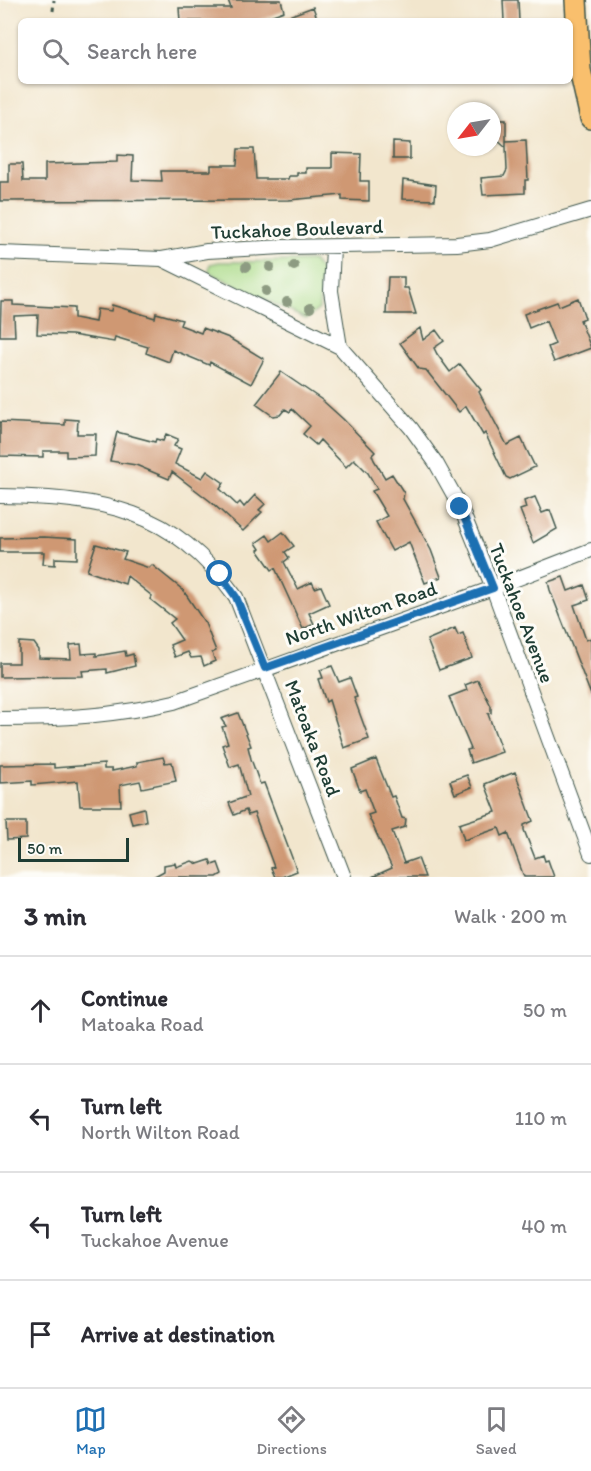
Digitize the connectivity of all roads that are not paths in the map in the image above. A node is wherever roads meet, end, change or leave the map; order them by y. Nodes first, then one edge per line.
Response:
1 (576, 0) edge
2 (591, 118) edge
3 (591, 210) edge
4 (333, 248) junction
5 (0, 253) edge
6 (162, 259) junction
7 (340, 347) junction
8 (0, 496) edge
9 (591, 550) edge
10 (493, 588) junction
11 (265, 668) junction
12 (0, 719) edge
13 (591, 854) edge
14 (344, 877) edge

1 - 2 main road
3 - 4 street, Tuckahoe Boulevard
4 - 6 street, Tuckahoe Boulevard
4 - 7 street
5 - 6 street, Tuckahoe Boulevard
6 - 7 street, Tuckahoe Avenue
7 - 10 street, Tuckahoe Avenue
8 - 11 street, Matoaka Road
9 - 10 street, North Wilton Road
10 - 11 street, North Wilton Road
10 - 13 street, Tuckahoe Avenue
11 - 12 street, North Wilton Road
11 - 14 street, Matoaka Road

